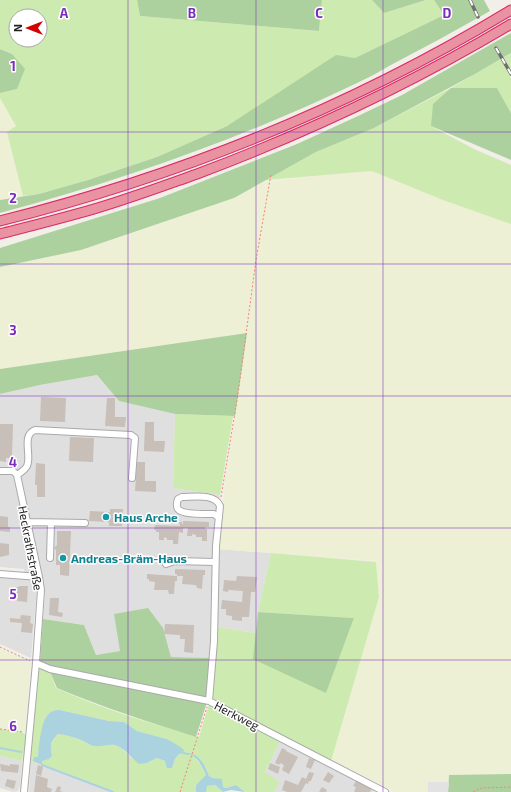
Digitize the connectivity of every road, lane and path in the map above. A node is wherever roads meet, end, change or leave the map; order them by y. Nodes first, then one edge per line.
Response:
1 (511, 10) edge
2 (511, 24) edge
3 (271, 174) dead end
4 (0, 221) edge
5 (0, 234) edge
6 (0, 471) edge
7 (17, 475) junction
8 (132, 478) dead end
9 (220, 506) junction
10 (218, 518) junction
11 (27, 522) junction
12 (51, 523) junction
13 (85, 523) dead end
14 (50, 558) dead end
15 (215, 562) junction
16 (166, 564) dead end
17 (0, 574) edge
18 (39, 577) junction
19 (0, 647) edge
20 (36, 663) junction
21 (209, 701) junction
22 (0, 729) edge
23 (29, 735) junction
24 (511, 787) edge
25 (24, 792) edge
26 (180, 792) edge
27 (385, 792) edge
28 (474, 792) edge

1 - 4 highway
2 - 5 highway
3 - 9 path
6 - 7 street
7 - 8 street
7 - 11 street, Heckrathstraße
9 - 10 street, Herkweg
9 - 10 street
10 - 15 street, Herkweg
11 - 12 street
11 - 18 street, Heckrathstraße
12 - 13 street
12 - 14 street
15 - 16 street
15 - 21 street, Herkweg
17 - 18 street
18 - 20 street, Heckrathstraße
19 - 20 path
20 - 21 street
20 - 23 street, Heckrathstraße
21 - 26 path
21 - 27 street, Herkweg
22 - 23 path
23 - 25 street, Heckrathstraße
24 - 28 path

